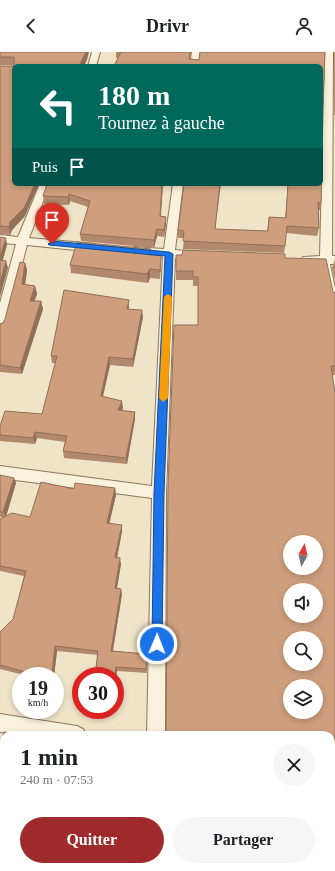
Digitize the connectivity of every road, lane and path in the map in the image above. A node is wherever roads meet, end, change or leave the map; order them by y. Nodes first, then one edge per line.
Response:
1 (96, 52) edge
2 (196, 52) edge
3 (329, 52) edge
4 (93, 64) edge
5 (194, 64) edge
6 (328, 89) edge
7 (44, 186) edge
8 (178, 186) edge
9 (0, 239) edge
10 (22, 241) junction
11 (107, 249) edge
12 (123, 250) edge
13 (169, 254) junction
14 (216, 256) edge
15 (295, 259) edge
16 (330, 260) edge
17 (335, 297) edge
18 (0, 326) edge
19 (0, 472) edge
20 (159, 493) junction
21 (0, 723) edge
22 (51, 731) edge
23 (156, 731) edge

1 - 4 street
2 - 5 street
3 - 6 street
6 - 16 street
7 - 10 street
8 - 13 street
9 - 10 street
10 - 11 street
10 - 18 street
12 - 13 street
13 - 14 street
13 - 20 street
15 - 16 street
16 - 17 lane
19 - 20 street
20 - 23 street
21 - 22 street

